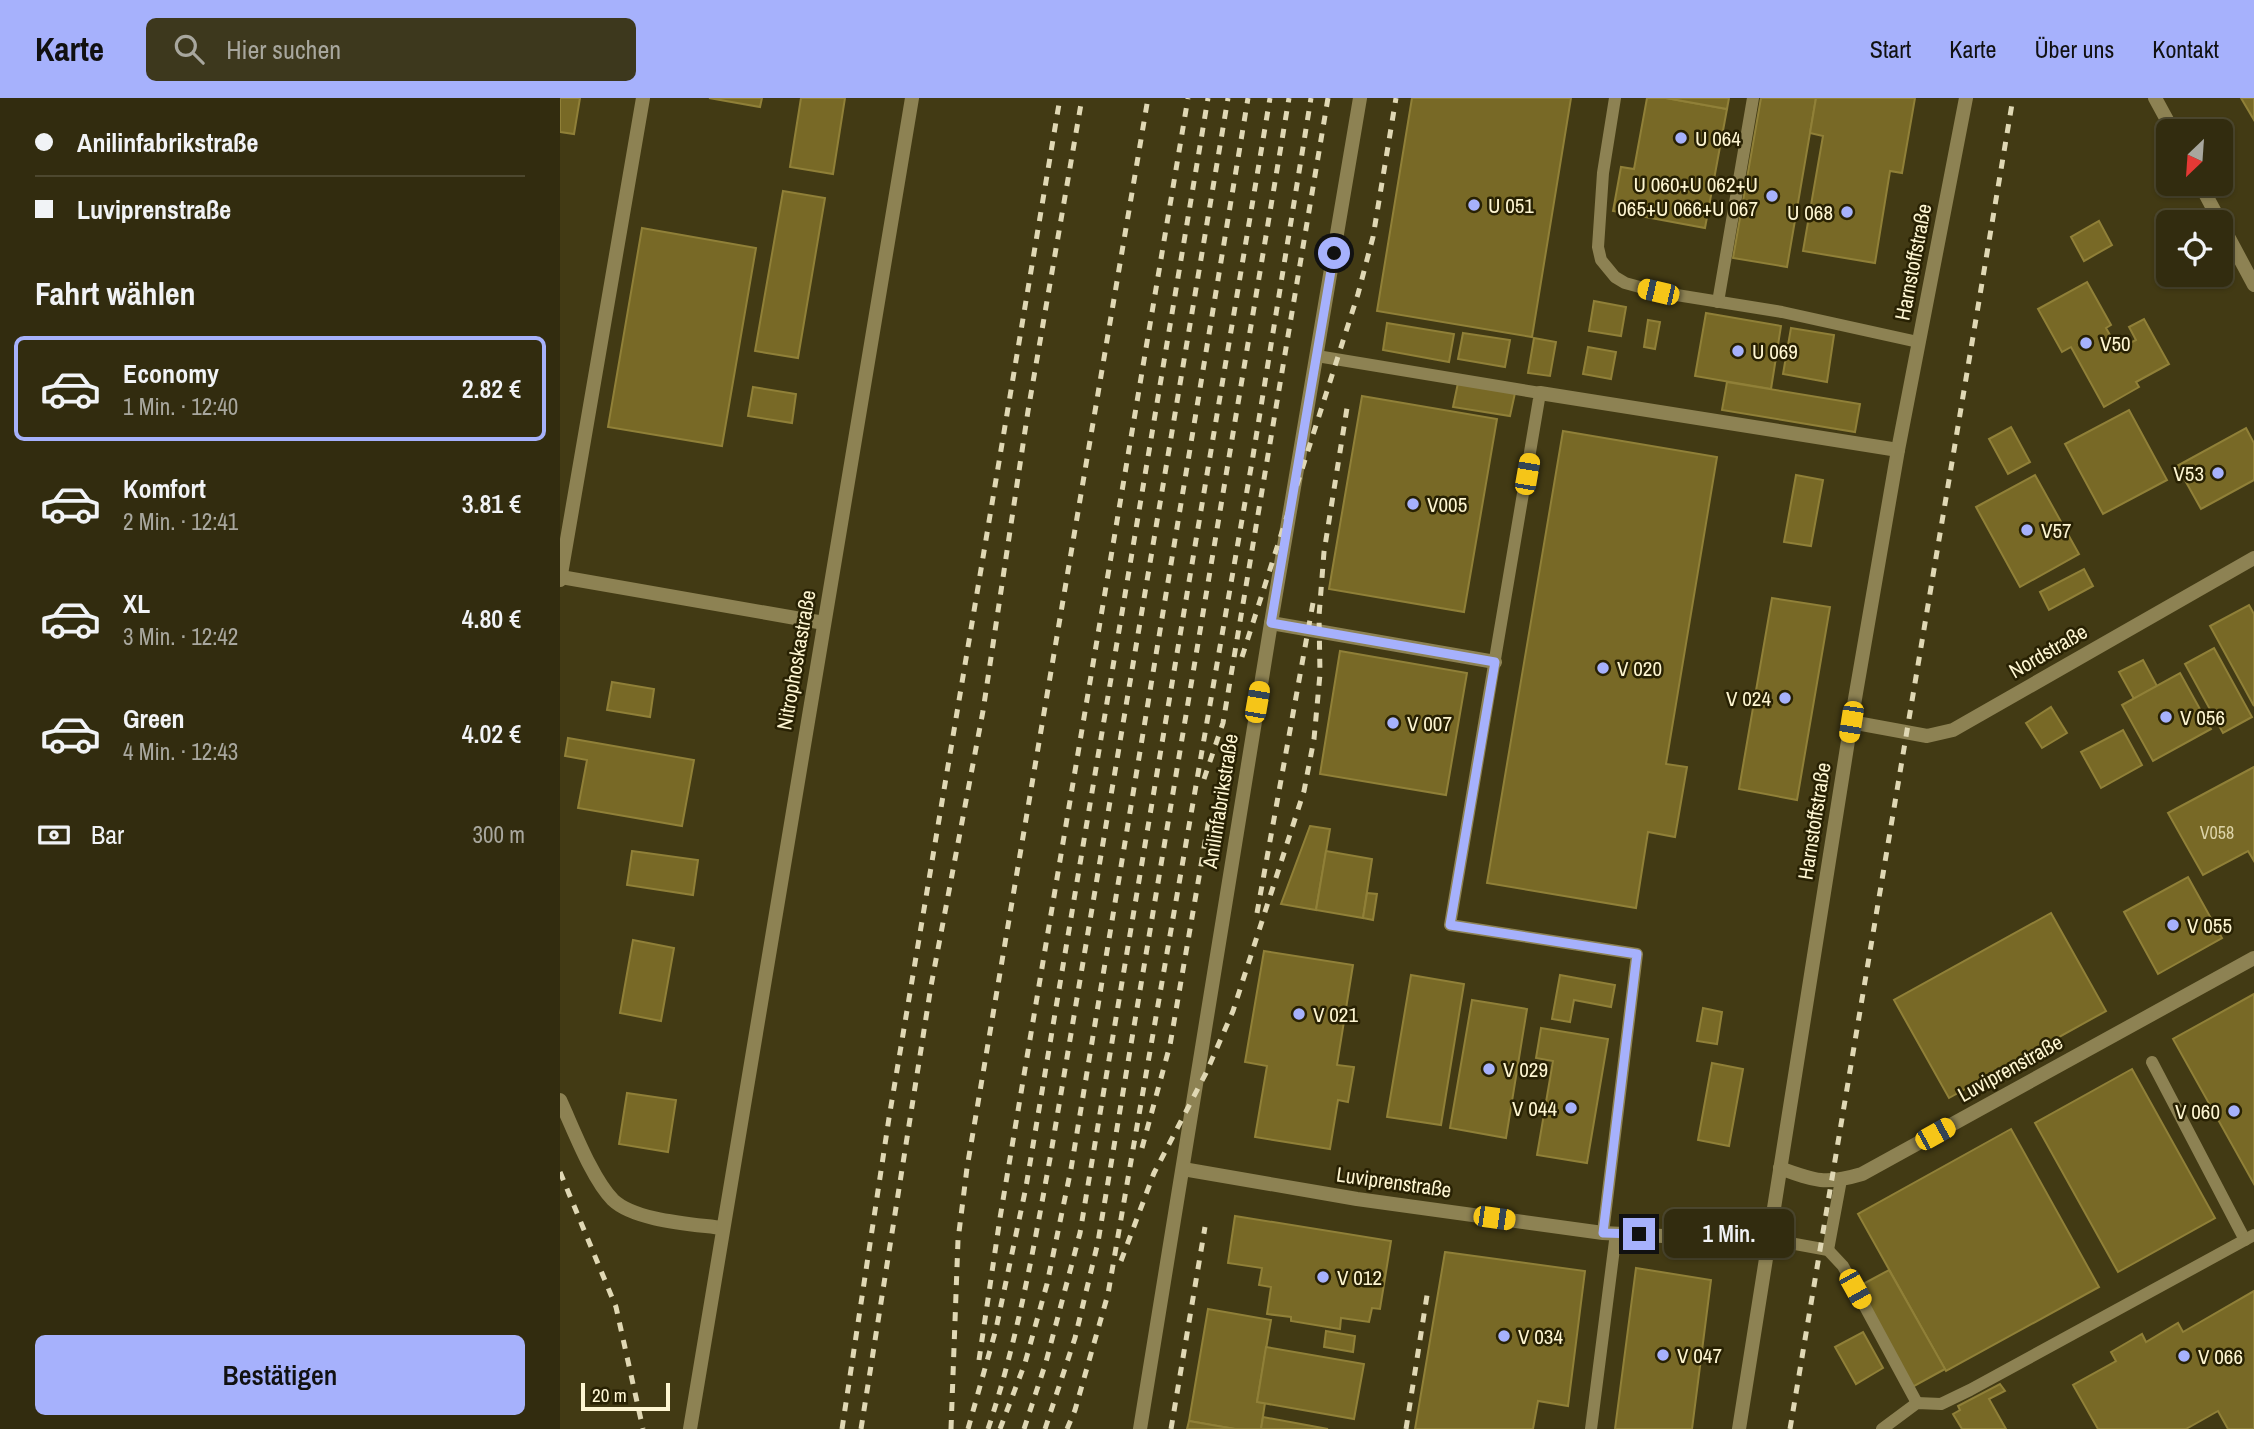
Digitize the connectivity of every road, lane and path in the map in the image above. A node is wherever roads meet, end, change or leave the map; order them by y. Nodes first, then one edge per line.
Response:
1 (643, 98) edge
2 (912, 98) edge
3 (1360, 98) edge
4 (1615, 98) edge
5 (1754, 98) edge
6 (1966, 98) edge
7 (2155, 98) edge
8 (2166, 119) edge
9 (2206, 196) edge
10 (2254, 285) edge
11 (1718, 302) junction
12 (1919, 342) junction
13 (1317, 356) junction
14 (1540, 393) junction
15 (1898, 450) junction
16 (2254, 558) edge
17 (560, 578) edge
18 (824, 623) junction
19 (1271, 623) junction
20 (1495, 662) junction
21 (1851, 722) junction
22 (2254, 958) edge
23 (2152, 1062) dead end
24 (560, 1100) edge
25 (1780, 1168) junction
26 (1182, 1169) junction
27 (1841, 1180) junction
28 (722, 1228) junction
29 (1610, 1233) junction
30 (2249, 1238) edge
31 (1768, 1243) junction
32 (1828, 1250) junction
33 (1916, 1403) junction
34 (690, 1429) edge
35 (1140, 1429) edge
36 (1591, 1429) edge
37 (1739, 1429) edge
38 (1882, 1429) edge

1 - 17 street
2 - 18 street, Nitrophoskastraße
3 - 13 street, Anilinfabrikstraße
4 - 11 lane
5 - 11 lane
6 - 12 street, Harnstoffstraße
7 - 8 street
9 - 10 street
11 - 12 lane
12 - 15 street, Harnstoffstraße
13 - 14 lane
13 - 19 street, Anilinfabrikstraße
14 - 15 street
14 - 20 lane
15 - 21 street, Harnstoffstraße
16 - 21 street, Nordstraße
17 - 18 street
18 - 28 street, Nitrophoskastraße
19 - 20 street
19 - 26 street, Anilinfabrikstraße
20 - 29 lane
21 - 25 street, Harnstoffstraße
22 - 27 street, Luviprenstraße
23 - 30 lane
24 - 28 street
25 - 27 street, Luviprenstraße
25 - 31 street, Harnstoffstraße
26 - 29 street, Luviprenstraße
26 - 35 street, Anilinfabrikstraße
27 - 32 lane
28 - 34 street, Nitrophoskastraße
29 - 31 street, Luviprenstraße
29 - 36 lane
30 - 33 lane
31 - 32 lane
31 - 37 street, Harnstoffstraße
32 - 33 lane
33 - 38 lane

